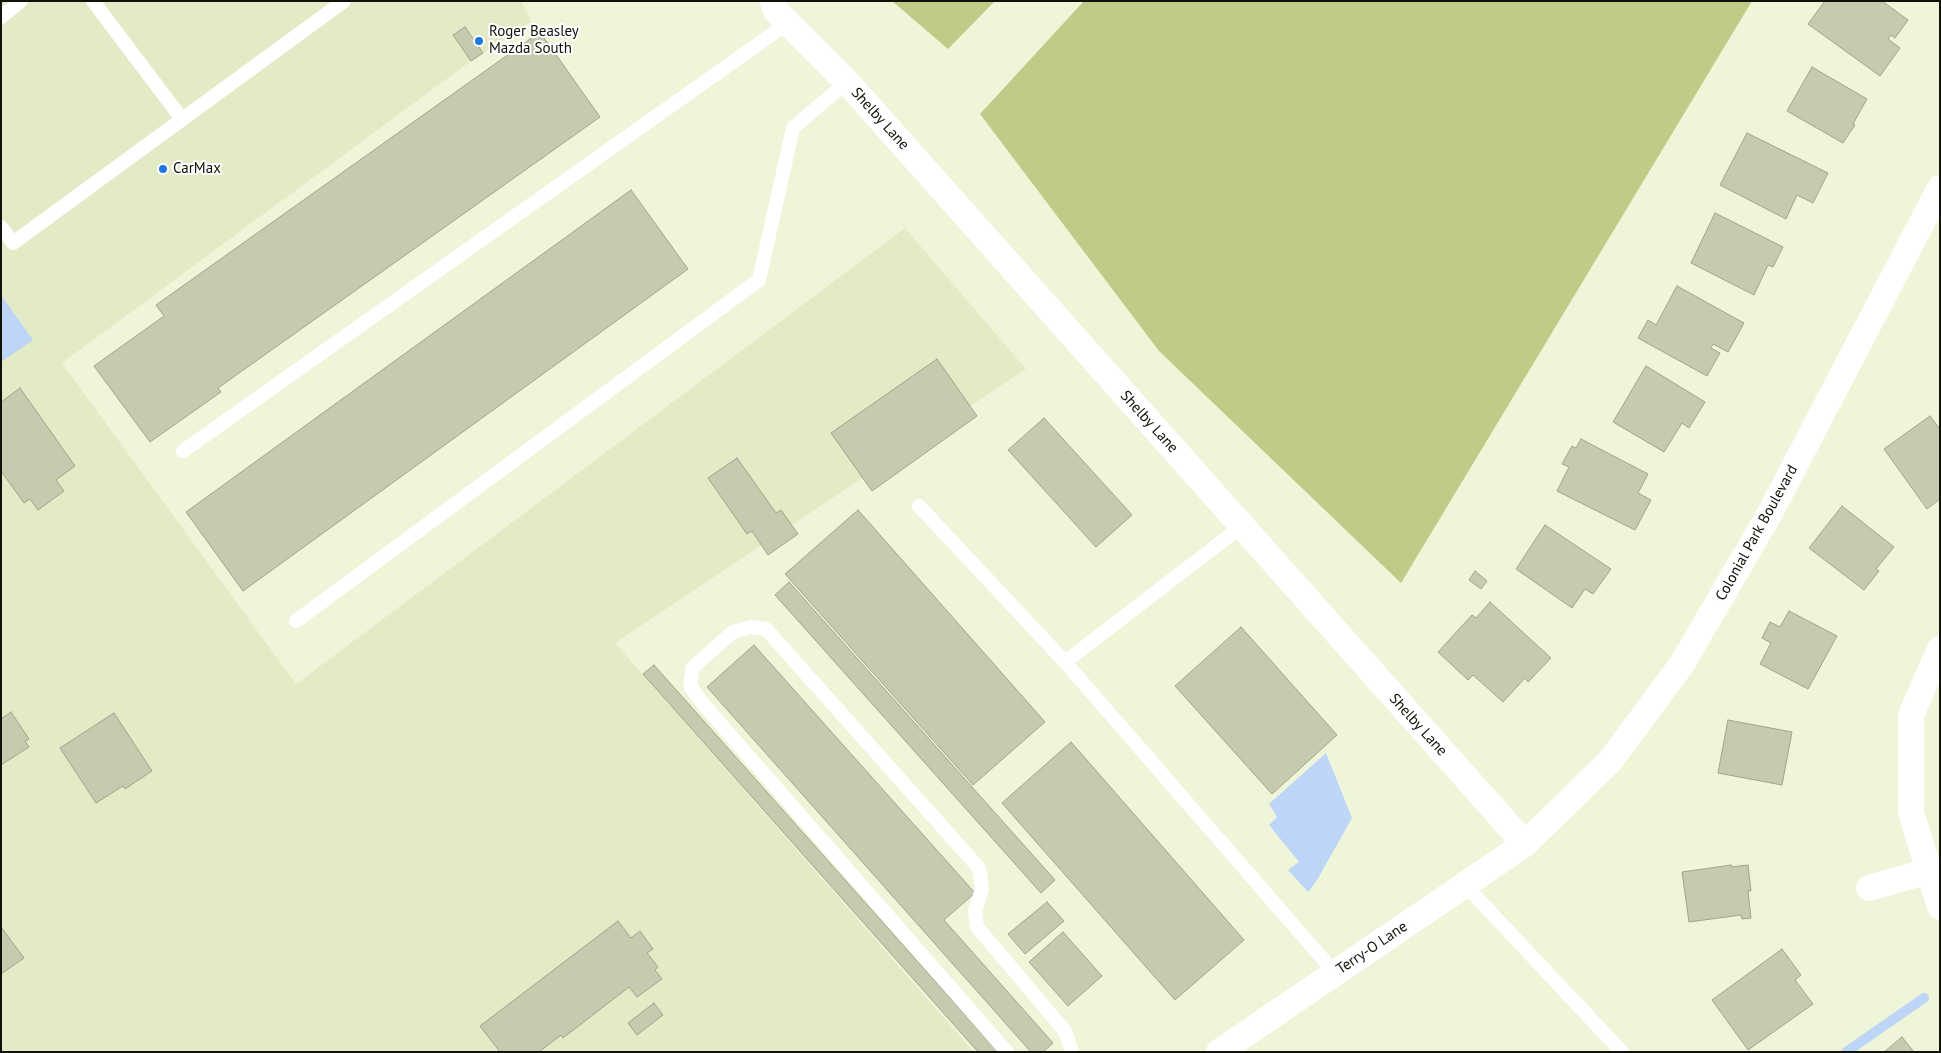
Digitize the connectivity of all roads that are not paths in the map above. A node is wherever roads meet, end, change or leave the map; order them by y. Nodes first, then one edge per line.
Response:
1 (21, 1) edge
2 (93, 1) edge
3 (344, 1) edge
4 (773, 1) edge
5 (1, 17) edge
6 (788, 23) junction
7 (847, 82) junction
8 (182, 119) junction
9 (1940, 188) edge
10 (1, 228) edge
11 (183, 451) dead end
12 (919, 506) dead end
13 (1242, 526) junction
14 (296, 620) dead end
15 (1940, 649) edge
16 (1065, 662) junction
17 (1524, 844) junction
18 (1929, 871) junction
19 (1465, 885) junction
20 (1869, 888) dead end
21 (1940, 907) edge
22 (1335, 973) junction
23 (1007, 1052) edge
24 (1072, 1052) edge
25 (1219, 1052) edge
26 (1622, 1052) edge

1 - 5 lane
2 - 8 lane
3 - 8 lane
4 - 6 street, Shelby Lane
6 - 7 street, Shelby Lane
6 - 11 lane
7 - 13 street, Shelby Lane
7 - 14 lane
8 - 10 lane
9 - 17 street, Colonial Park Boulevard
12 - 16 lane
13 - 16 lane
13 - 17 street, Shelby Lane
15 - 18 street
16 - 22 lane
17 - 19 street, Terry-O Lane
18 - 20 street
18 - 21 street
19 - 22 street, Terry-O Lane
19 - 26 lane
22 - 25 street, Terry-O Lane
23 - 24 lane

